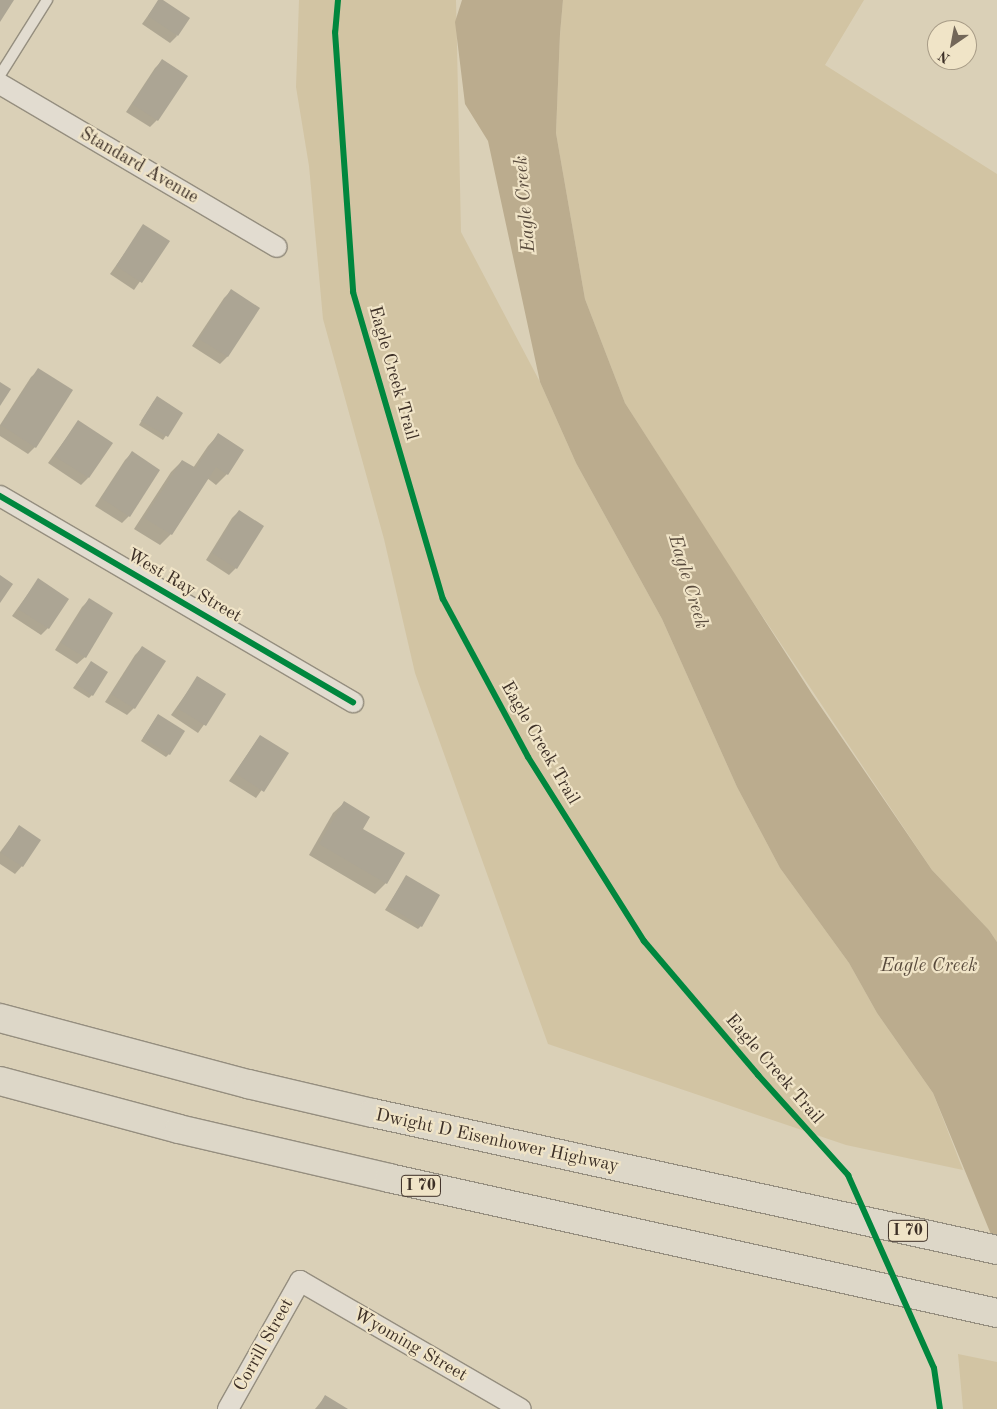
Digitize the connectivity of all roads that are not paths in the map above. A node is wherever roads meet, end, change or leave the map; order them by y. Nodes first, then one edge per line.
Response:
1 (47, 0) edge
2 (0, 75) edge
3 (0, 84) edge
4 (277, 247) dead end
5 (0, 496) edge
6 (353, 702) dead end
7 (0, 1018) edge
8 (0, 1081) edge
9 (997, 1250) edge
10 (300, 1281) joint
11 (997, 1313) edge
12 (228, 1409) edge
13 (521, 1409) edge

1 - 2 lane
3 - 4 street, Standard Avenue
5 - 6 street, West Ray Street
7 - 9 highway, Dwight D Eisenhower Highway / I 70
8 - 11 highway, I 70
10 - 12 street, Corrill Street
10 - 13 street, Wyoming Street

